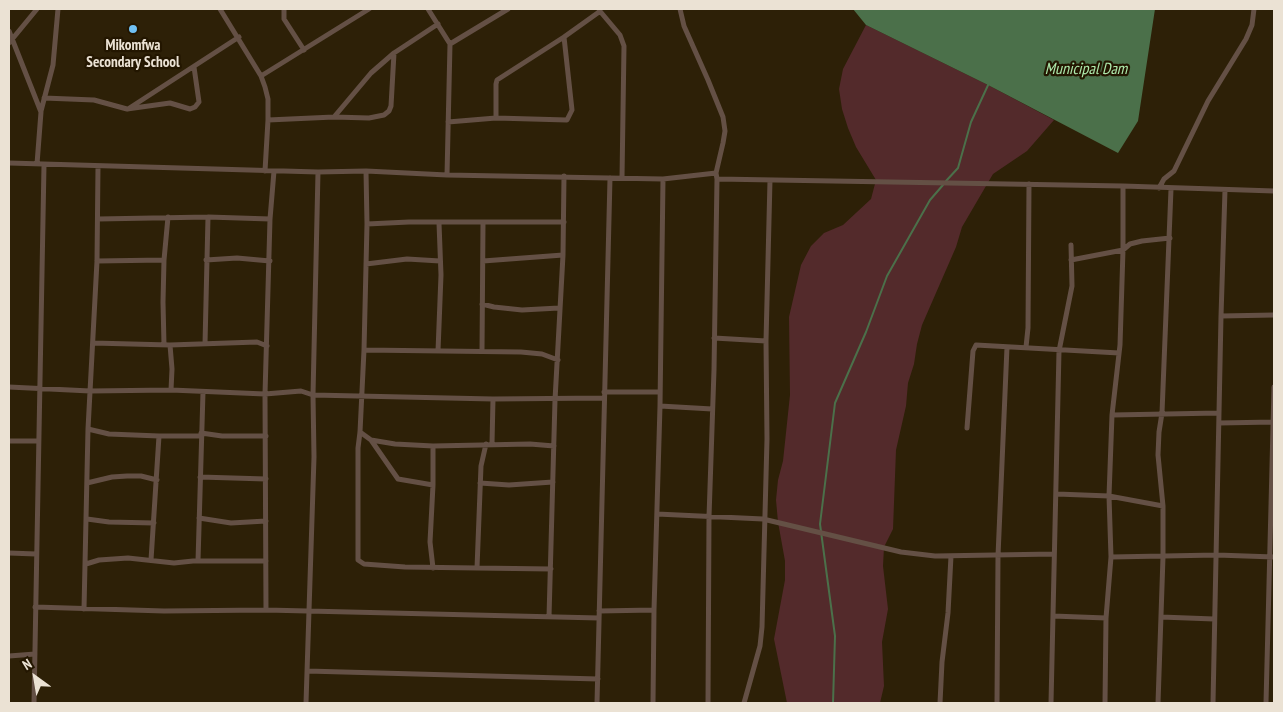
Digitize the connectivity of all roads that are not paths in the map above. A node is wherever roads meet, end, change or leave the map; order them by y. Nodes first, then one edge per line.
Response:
1 (37, 9) edge
2 (58, 9) edge
3 (220, 9) edge
4 (284, 9) edge
5 (368, 9) edge
6 (428, 9) edge
7 (508, 9) edge
8 (680, 9) edge
9 (1254, 9) edge
10 (599, 10) edge
11 (438, 24) junction
12 (9, 31) edge
13 (239, 37) junction
14 (564, 37) junction
15 (10, 41) edge
16 (450, 44) junction
17 (304, 50) junction
18 (394, 53) junction
19 (194, 67) junction
20 (261, 76) junction
21 (44, 98) junction
22 (127, 109) junction
23 (41, 112) junction
24 (334, 117) junction
25 (496, 118) junction
26 (268, 120) junction
27 (448, 122) junction
28 (9, 163) edge
29 (36, 164) junction
30 (44, 165) junction
31 (98, 166) junction
32 (265, 171) junction
33 (274, 171) junction
34 (366, 171) junction
35 (318, 172) junction
36 (446, 175) junction
37 (564, 176) junction
38 (716, 176) junction
39 (610, 178) junction
40 (622, 178) junction
41 (664, 179) junction
42 (770, 180) junction
43 (1028, 184) junction
44 (1123, 186) junction
45 (1159, 188) junction
46 (1171, 189) junction
47 (1225, 190) junction
48 (1274, 191) edge
49 (168, 217) junction
50 (208, 217) junction
51 (98, 219) junction
52 (270, 219) junction
53 (564, 222) junction
54 (439, 223) junction
55 (483, 223) junction
56 (367, 224) junction
57 (1170, 238) junction
58 (1071, 245) dead end
59 (1123, 250) junction
60 (563, 255) junction
61 (164, 260) junction
62 (206, 260) junction
63 (1071, 260) junction
64 (97, 261) junction
65 (270, 261) junction
66 (440, 261) junction
67 (482, 261) junction
68 (366, 264) junction
69 (482, 304) junction
70 (559, 308) junction
71 (1274, 315) edge
72 (1221, 316) junction
73 (714, 338) junction
74 (766, 341) junction
75 (93, 343) junction
76 (205, 344) junction
77 (167, 345) junction
78 (267, 346) junction
79 (1007, 347) junction
80 (1026, 347) junction
81 (364, 350) junction
82 (438, 351) junction
83 (482, 351) junction
84 (1060, 351) junction
85 (1119, 353) junction
86 (558, 360) junction
87 (9, 387) edge
88 (1274, 387) edge
89 (40, 388) junction
90 (90, 390) junction
91 (171, 390) junction
92 (203, 392) junction
93 (660, 392) junction
94 (265, 394) junction
95 (313, 395) junction
96 (604, 395) junction
97 (362, 397) junction
98 (492, 399) junction
99 (555, 400) junction
100 (660, 406) junction
101 (712, 409) junction
102 (1162, 413) junction
103 (1219, 413) junction
104 (1112, 415) junction
105 (1274, 422) edge
106 (1220, 423) junction
107 (967, 428) dead end
108 (88, 429) junction
109 (360, 432) junction
110 (201, 434) junction
111 (160, 436) junction
112 (266, 436) junction
113 (371, 440) junction
114 (9, 441) edge
115 (38, 441) junction
116 (489, 444) junction
117 (433, 446) junction
118 (554, 446) junction
119 (200, 477) junction
120 (266, 479) junction
121 (157, 480) junction
122 (553, 482) junction
123 (87, 483) junction
124 (480, 483) junction
125 (434, 485) junction
126 (1057, 494) junction
127 (1109, 496) junction
128 (1163, 506) junction
129 (657, 514) junction
130 (709, 517) junction
131 (199, 518) junction
132 (87, 520) junction
133 (763, 520) junction
134 (266, 522) junction
135 (154, 523) junction
136 (9, 553) edge
137 (36, 554) junction
138 (1054, 554) junction
139 (1217, 555) junction
140 (951, 556) junction
141 (998, 556) junction
142 (1111, 557) junction
143 (1272, 557) edge
144 (1163, 558) junction
145 (152, 560) junction
146 (198, 561) junction
147 (266, 561) junction
148 (86, 564) junction
149 (433, 568) junction
150 (477, 568) junction
151 (551, 569) junction
152 (35, 607) junction
153 (84, 609) junction
154 (266, 610) junction
155 (654, 610) junction
156 (308, 611) junction
157 (599, 615) junction
158 (1053, 616) junction
159 (549, 617) junction
160 (1161, 617) junction
161 (1106, 618) junction
162 (1214, 620) junction
163 (35, 654) junction
164 (9, 656) edge
165 (307, 670) junction
166 (598, 679) junction
167 (34, 703) edge
168 (306, 703) edge
169 (598, 703) edge
170 (653, 703) edge
171 (708, 703) edge
172 (744, 703) edge
173 (940, 703) edge
174 (997, 703) edge
175 (1051, 703) edge
176 (1105, 703) edge
177 (1158, 703) edge
178 (1213, 703) edge
179 (1266, 703) edge

1 - 15 street
2 - 21 street
3 - 13 street
4 - 17 street
5 - 17 street
6 - 11 street
7 - 16 street
8 - 38 street
9 - 45 street
10 - 14 street
10 - 40 street
11 - 16 street
11 - 18 street
12 - 15 street
13 - 19 street
13 - 20 street
14 - 25 street
14 - 25 street
15 - 23 street
16 - 27 street
17 - 20 street
18 - 24 street
18 - 24 street
19 - 22 street
19 - 22 street
20 - 26 street
21 - 22 street
21 - 23 street
23 - 29 street
24 - 26 street
25 - 27 street
26 - 32 street
27 - 36 street
28 - 29 street
29 - 30 street
30 - 31 street
30 - 89 street
31 - 32 street
31 - 51 street
32 - 33 street
33 - 35 street
33 - 52 street
34 - 35 street
34 - 36 street
34 - 56 street
35 - 95 street
36 - 37 street
37 - 39 street
37 - 53 street
38 - 41 street
38 - 42 street
38 - 73 street
39 - 40 street
39 - 96 street
40 - 41 street
41 - 93 street
42 - 43 street
42 - 74 street
43 - 44 street
43 - 80 street
44 - 45 street
44 - 59 street
45 - 46 street
46 - 47 street
46 - 57 street
47 - 48 street
47 - 72 street
49 - 50 street
49 - 51 street
49 - 61 street
50 - 52 street
50 - 62 street
51 - 64 street
52 - 65 street
53 - 55 street
53 - 60 street
54 - 55 street
54 - 56 street
54 - 66 street
55 - 67 street
56 - 68 street
57 - 59 street
57 - 102 street
58 - 63 street
59 - 63 street
59 - 85 street
60 - 67 street
60 - 70 street
61 - 64 street
61 - 77 street
62 - 65 street
62 - 76 street
63 - 84 street
64 - 75 street
65 - 78 street
66 - 68 street
66 - 82 street
67 - 69 street
68 - 81 street
69 - 70 street
69 - 83 street
70 - 86 street
71 - 72 street
72 - 103 street
73 - 74 street
73 - 101 street
74 - 133 street
75 - 77 street
75 - 90 street
76 - 77 street
76 - 78 street
77 - 91 street
78 - 94 street
79 - 80 street
79 - 107 street
79 - 141 street
80 - 84 street
81 - 82 street
81 - 97 street
82 - 83 street
83 - 86 street
84 - 85 street
84 - 126 street
85 - 104 street
86 - 99 street
87 - 89 street
88 - 105 street
89 - 90 street
89 - 115 street
90 - 91 street
90 - 108 street
91 - 92 street
92 - 94 street
92 - 110 street
93 - 96 street
93 - 100 street
94 - 95 street
94 - 112 street
95 - 97 street
95 - 156 street
96 - 99 street
96 - 157 street
97 - 98 street
97 - 109 street
98 - 99 street
98 - 116 street
99 - 118 street
100 - 101 street
100 - 129 street
101 - 130 street
102 - 103 street
102 - 104 street
102 - 128 street
103 - 106 street
104 - 127 street
105 - 106 street
105 - 143 street
106 - 139 street
108 - 111 street
108 - 123 street
109 - 113 street
109 - 149 street
110 - 111 street
110 - 112 street
110 - 119 street
111 - 121 street
112 - 120 street
113 - 117 street
113 - 125 street
114 - 115 street
115 - 137 street
116 - 117 street
116 - 118 street
116 - 124 street
117 - 125 street
118 - 122 street
119 - 120 street
119 - 131 street
120 - 134 street
121 - 123 street
121 - 135 street
122 - 124 street
122 - 151 street
123 - 132 street
124 - 150 street
125 - 149 street
126 - 127 street
126 - 138 street
127 - 128 street
127 - 142 street
128 - 144 street
129 - 130 street
129 - 155 street
130 - 133 street
130 - 171 street
131 - 134 street
131 - 146 street
132 - 135 street
132 - 148 street
133 - 140 street
133 - 172 street
134 - 147 street
135 - 145 street
136 - 137 street
137 - 152 street
138 - 141 street
138 - 158 street
139 - 143 street
139 - 144 street
139 - 162 street
140 - 141 street
140 - 173 street
141 - 174 street
142 - 144 street
142 - 161 street
143 - 179 street
144 - 160 street
145 - 146 street
145 - 148 street
146 - 147 street
147 - 154 street
148 - 153 street
149 - 150 street
150 - 151 street
151 - 159 street
152 - 153 street
152 - 163 street
153 - 154 street
154 - 156 street
155 - 157 street
155 - 170 street
156 - 159 street
156 - 165 street
157 - 159 street
157 - 166 street
158 - 161 street
158 - 175 street
160 - 162 street
160 - 177 street
161 - 176 street
162 - 178 street
163 - 164 street
163 - 167 street
165 - 166 street
165 - 168 street
166 - 169 street

